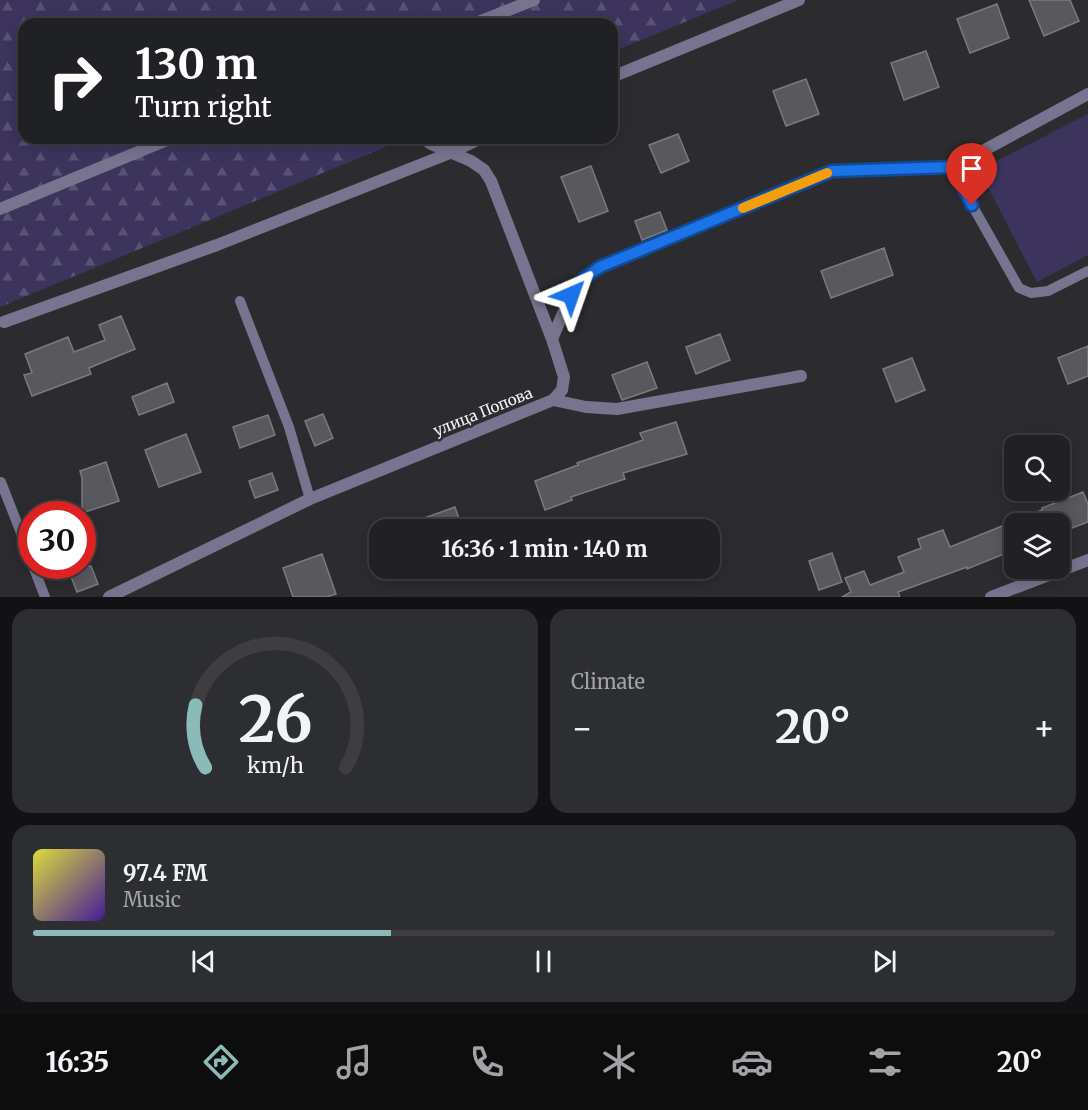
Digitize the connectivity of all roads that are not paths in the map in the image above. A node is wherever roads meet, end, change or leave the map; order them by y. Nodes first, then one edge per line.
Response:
1 (534, 0) edge
2 (799, 0) edge
3 (489, 18) edge
4 (618, 75) edge
5 (1088, 93) edge
6 (157, 144) edge
7 (431, 144) edge
8 (469, 144) edge
9 (450, 153) junction
10 (953, 167) junction
11 (0, 209) edge
12 (1088, 271) edge
13 (240, 301) dead end
14 (4, 322) dead end
15 (552, 339) junction
16 (801, 376) dead end
17 (553, 400) junction
18 (0, 483) edge
19 (310, 500) junction
20 (18, 525) edge
21 (1088, 560) edge
22 (38, 579) edge
23 (45, 597) edge
24 (109, 597) edge
25 (991, 597) edge

1 - 3 street
2 - 4 street
5 - 10 street
6 - 11 street
7 - 9 street, улица Попова
8 - 9 street
9 - 14 street
9 - 15 street, улица Попова
10 - 12 lane
10 - 15 street
13 - 19 lane
15 - 17 street, улица Попова
16 - 17 street
17 - 19 street, улица Попова
18 - 20 lane
19 - 24 street, улица Попова
21 - 25 street
22 - 23 lane

